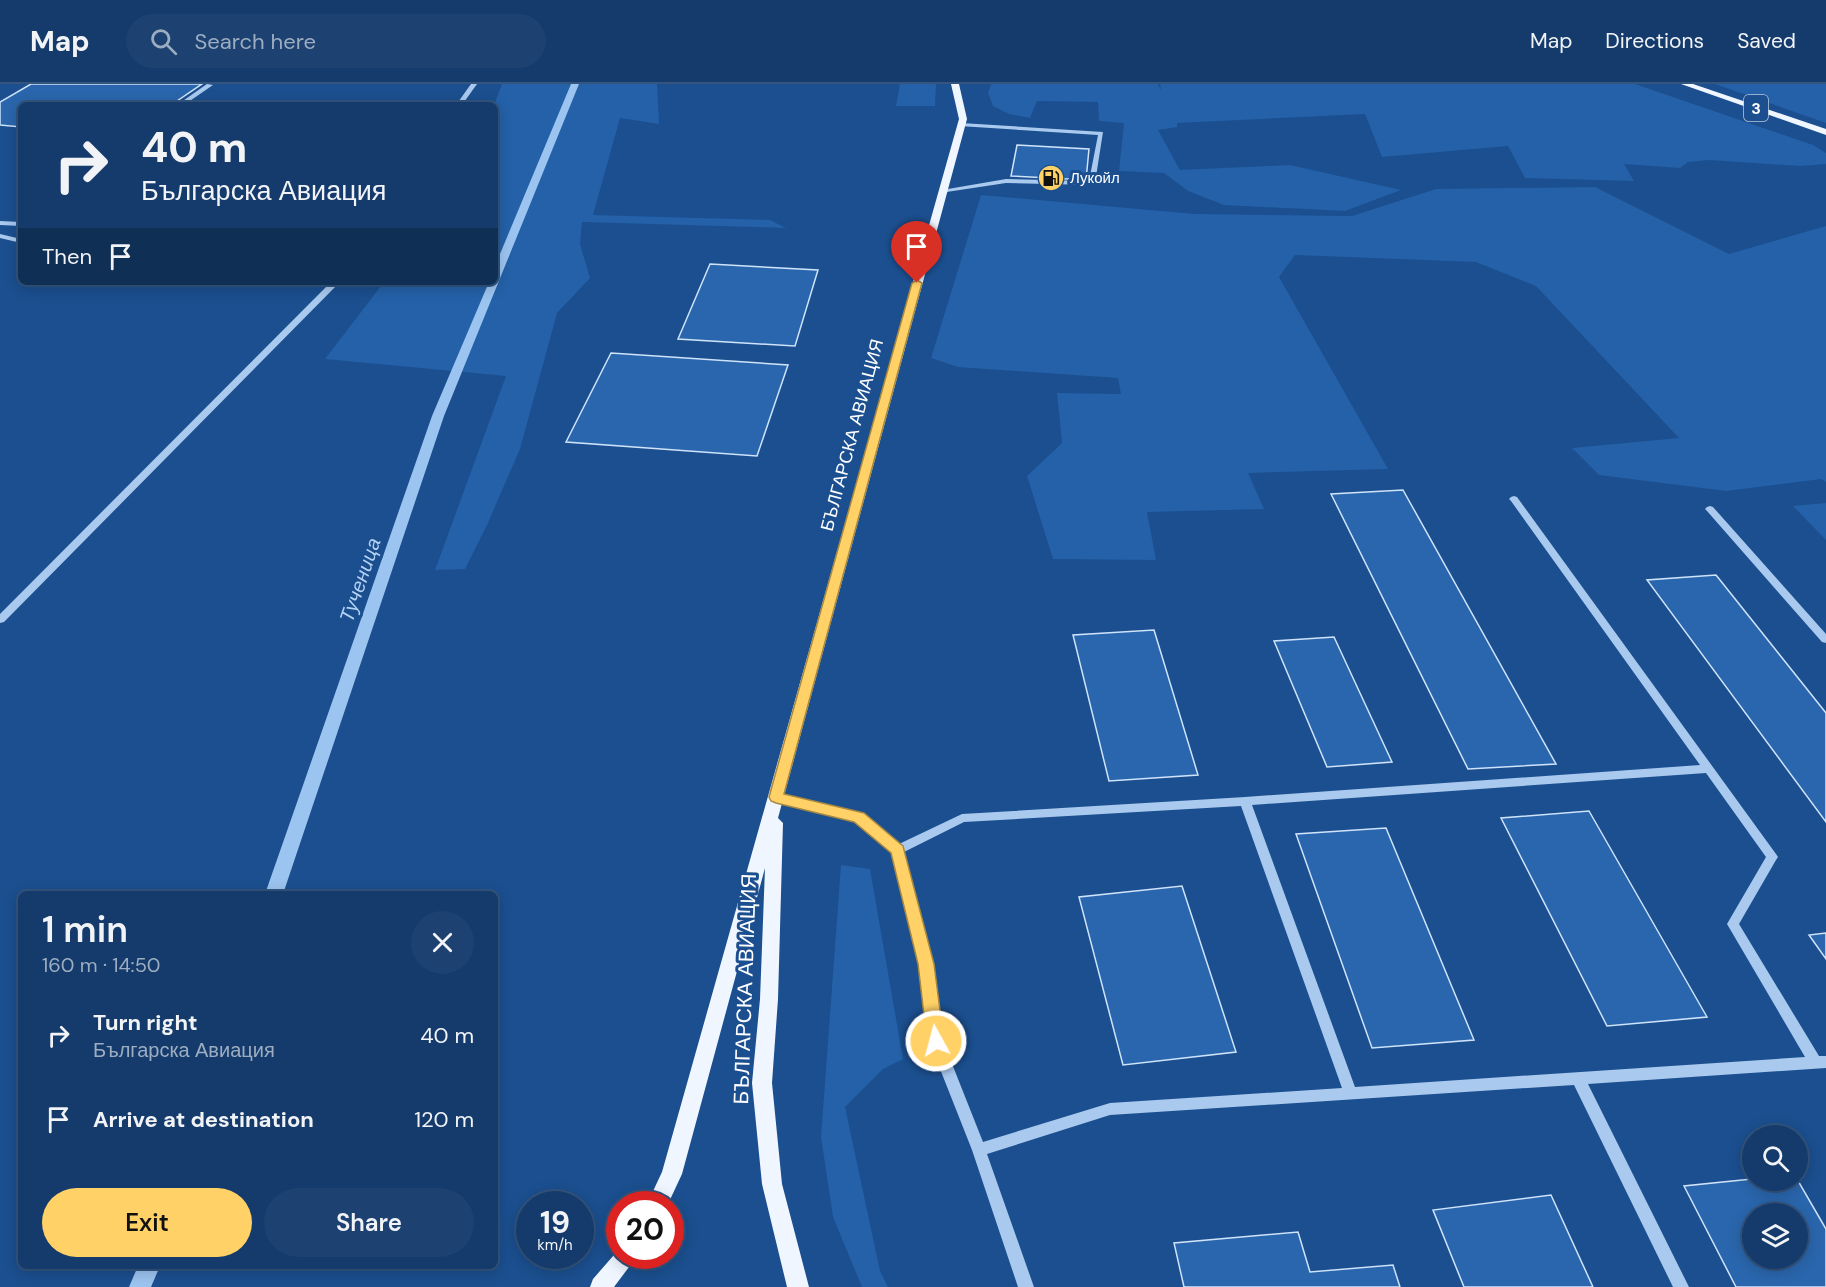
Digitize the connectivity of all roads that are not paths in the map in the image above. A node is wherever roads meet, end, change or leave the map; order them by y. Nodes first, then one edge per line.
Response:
1 (474, 84) edge
2 (955, 84) edge
3 (1685, 84) edge
4 (210, 85) edge
5 (184, 102) edge
6 (461, 102) edge
7 (961, 125) junction
8 (1826, 132) edge
9 (942, 192) junction
10 (0, 223) edge
11 (18, 224) edge
12 (0, 236) edge
13 (18, 240) edge
14 (334, 285) edge
15 (1514, 499) dead end
16 (1710, 509) dead end
17 (0, 620) edge
18 (1826, 640) edge
19 (1708, 769) junction
20 (776, 797) junction
21 (1245, 801) junction
22 (898, 850) junction
23 (1821, 1062) edge
24 (1578, 1078) junction
25 (1351, 1093) junction
26 (979, 1150) junction
27 (664, 1191) edge
28 (615, 1269) edge
29 (601, 1287) edge
30 (798, 1287) edge
31 (1026, 1287) edge
32 (1681, 1287) edge

1 - 6 lane
2 - 7 main road, БЪЛГАРСКА АВИАЦИЯ
3 - 8 main road, 3
4 - 5 lane
7 - 9 main road, БЪЛГАРСКА АВИАЦИЯ
7 - 9 lane
9 - 20 main road, БЪЛГАРСКА АВИАЦИЯ
10 - 11 lane
12 - 13 lane
14 - 17 lane
15 - 19 lane
16 - 18 lane
19 - 21 lane
19 - 23 lane
20 - 22 lane
20 - 27 main road, БЪЛГАРСКА АВИАЦИЯ
20 - 30 main road, БЪЛГАРСКА АВИАЦИЯ
21 - 22 lane
21 - 25 lane
22 - 26 lane
23 - 24 lane
24 - 25 lane
24 - 32 lane
25 - 26 lane
26 - 31 lane
28 - 29 main road

